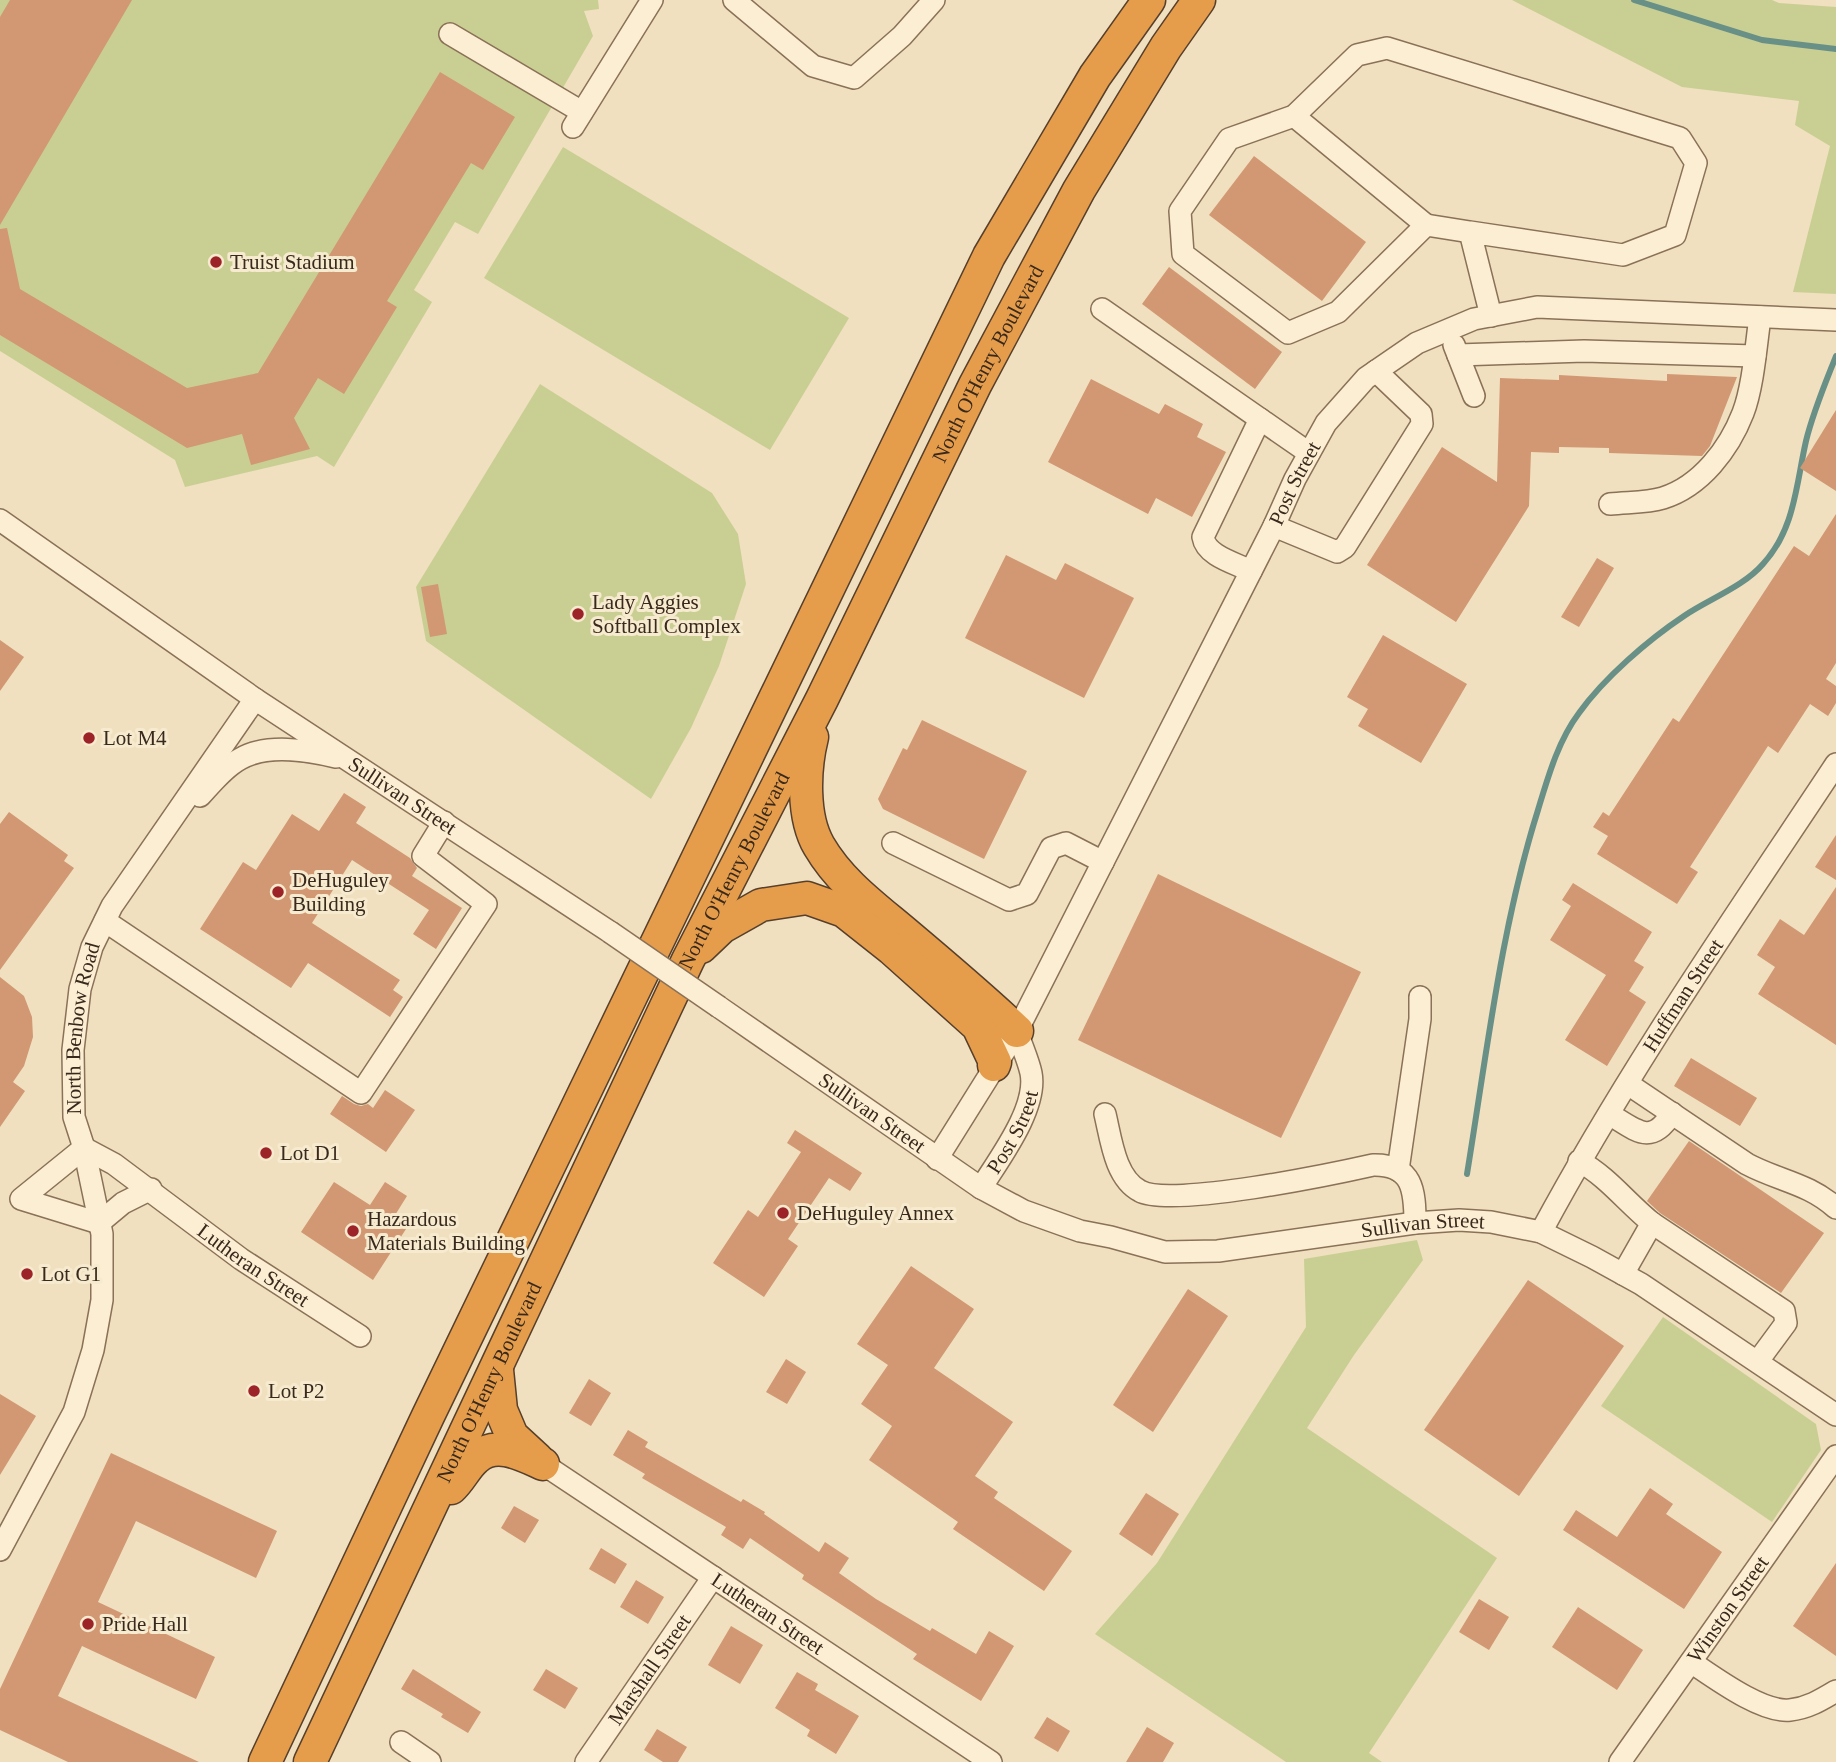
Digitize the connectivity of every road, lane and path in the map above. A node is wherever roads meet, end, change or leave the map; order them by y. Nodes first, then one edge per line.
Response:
1 (652, 0) edge
2 (734, 0) edge
3 (934, 0) edge
4 (1149, 0) edge
5 (1199, 0) edge
6 (450, 34) dead end
7 (1294, 116) junction
8 (1426, 225) junction
9 (1470, 232) junction
10 (1102, 309) dead end
11 (1491, 316) junction
12 (1760, 317) junction
13 (1836, 320) edge
14 (1448, 330) junction
15 (1458, 355) junction
16 (1755, 356) junction
17 (1376, 371) junction
18 (1474, 396) dead end
19 (1260, 419) junction
20 (1309, 453) junction
21 (1610, 504) dead end
22 (0, 520) edge
23 (1274, 526) junction
24 (1251, 571) junction
25 (255, 699) junction
26 (822, 699) junction
27 (351, 761) junction
28 (1836, 764) edge
29 (444, 822) junction
30 (164, 832) junction
31 (893, 843) dead end
32 (1103, 862) junction
33 (105, 921) junction
34 (688, 960) junction
35 (1420, 997) dead end
36 (1017, 1031) junction
37 (994, 1065) junction
38 (1628, 1084) junction
39 (1672, 1113) junction
40 (1105, 1114) dead end
41 (1609, 1114) junction
42 (84, 1148) junction
43 (937, 1158) junction
44 (1579, 1161) junction
45 (1398, 1170) junction
46 (981, 1188) junction
47 (150, 1189) junction
48 (1836, 1209) edge
49 (99, 1223) junction
50 (1415, 1223) junction
51 (1651, 1223) junction
52 (1541, 1233) junction
53 (1623, 1273) junction
54 (360, 1336) dead end
55 (1758, 1361) junction
56 (497, 1368) junction
57 (1836, 1415) edge
58 (1836, 1456) edge
59 (544, 1464) junction
60 (430, 1508) junction
61 (0, 1550) edge
62 (713, 1577) junction
63 (1691, 1662) junction
64 (1836, 1691) edge
65 (401, 1742) dead end
66 (978, 1759) edge
67 (265, 1762) edge
68 (310, 1762) edge
69 (430, 1762) edge
70 (586, 1762) edge
71 (1620, 1762) edge

1 - 6 street
2 - 3 street
4 - 67 highway, North O'Henry Boulevard
5 - 26 highway, North O'Henry Boulevard
7 - 8 street
7 - 8 street
7 - 9 street
8 - 9 street
9 - 11 street
10 - 19 street
11 - 12 street, Post Street
11 - 14 street, Post Street
12 - 13 street, Post Street
12 - 16 street
14 - 15 street
14 - 17 street, Post Street
15 - 16 street
15 - 18 street
16 - 21 street
17 - 20 street, Post Street
17 - 23 street
19 - 20 street
19 - 24 street
20 - 23 street, Post Street
22 - 25 street, Sullivan Street
23 - 24 street, Post Street
24 - 32 street, Post Street
25 - 27 street, Sullivan Street
25 - 30 street, North Benbow Road
26 - 34 highway, North O'Henry Boulevard
26 - 36 highway
27 - 29 street, Sullivan Street
27 - 30 street
28 - 38 street, Huffman Street
29 - 33 street
29 - 43 street, Sullivan Street, bridge
30 - 33 street, North Benbow Road
31 - 32 street
32 - 36 street, Post Street
33 - 42 street, North Benbow Road
34 - 37 highway
34 - 56 highway, North O'Henry Boulevard
35 - 45 street
36 - 37 street, Post Street
36 - 46 street, Post Street
37 - 43 street, Post Street
38 - 39 street
38 - 41 street, Huffman Street
39 - 41 street
39 - 48 street
40 - 45 street
41 - 44 street, Huffman Street
42 - 47 street, Lutheran Street
42 - 49 street, North Benbow Road
42 - 49 street
43 - 46 street, Sullivan Street
44 - 51 street
44 - 52 street, Huffman Street
45 - 50 street
46 - 50 street, Sullivan Street
47 - 49 street
47 - 54 street, Lutheran Street
49 - 61 street, North Benbow Road
50 - 52 street, Sullivan Street
51 - 53 street
51 - 55 street
52 - 53 street, Sullivan Street
53 - 55 street, Sullivan Street
55 - 57 street, Sullivan Street
56 - 59 highway
56 - 60 highway, North O'Henry Boulevard
58 - 63 street, Winston Street
59 - 60 highway
59 - 62 street, Lutheran Street
60 - 68 highway, North O'Henry Boulevard
62 - 66 street, Lutheran Street
62 - 70 street, Marshall Street
63 - 64 street
63 - 71 street, Winston Street
65 - 69 street

